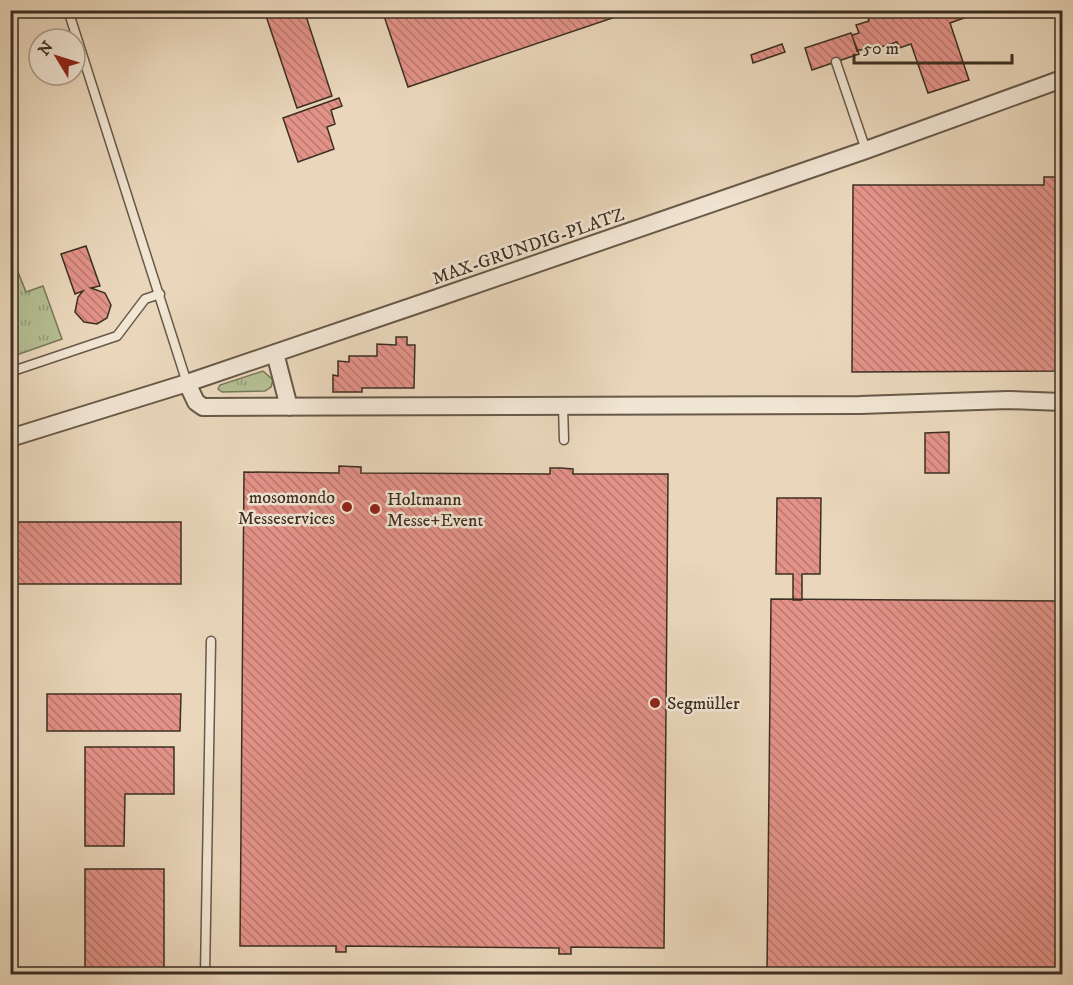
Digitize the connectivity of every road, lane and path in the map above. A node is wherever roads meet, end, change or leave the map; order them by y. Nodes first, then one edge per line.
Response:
1 (68, 10) edge
2 (836, 62) dead end
3 (1060, 81) edge
4 (866, 150) junction
5 (160, 294) junction
6 (275, 353) junction
7 (10, 372) edge
8 (187, 383) junction
9 (1062, 402) edge
10 (563, 406) junction
11 (289, 407) junction
12 (10, 438) edge
13 (564, 440) dead end
14 (211, 641) dead end
15 (205, 975) edge

1 - 5 lane
2 - 4 lane
3 - 4 street, MAX-GRUNDIG-PLATZ
4 - 6 street, MAX-GRUNDIG-PLATZ
5 - 7 lane
5 - 8 lane
6 - 8 street, MAX-GRUNDIG-PLATZ
6 - 11 street
8 - 11 street
8 - 12 street, MAX-GRUNDIG-PLATZ
9 - 10 street
10 - 11 street
10 - 13 lane
14 - 15 lane

